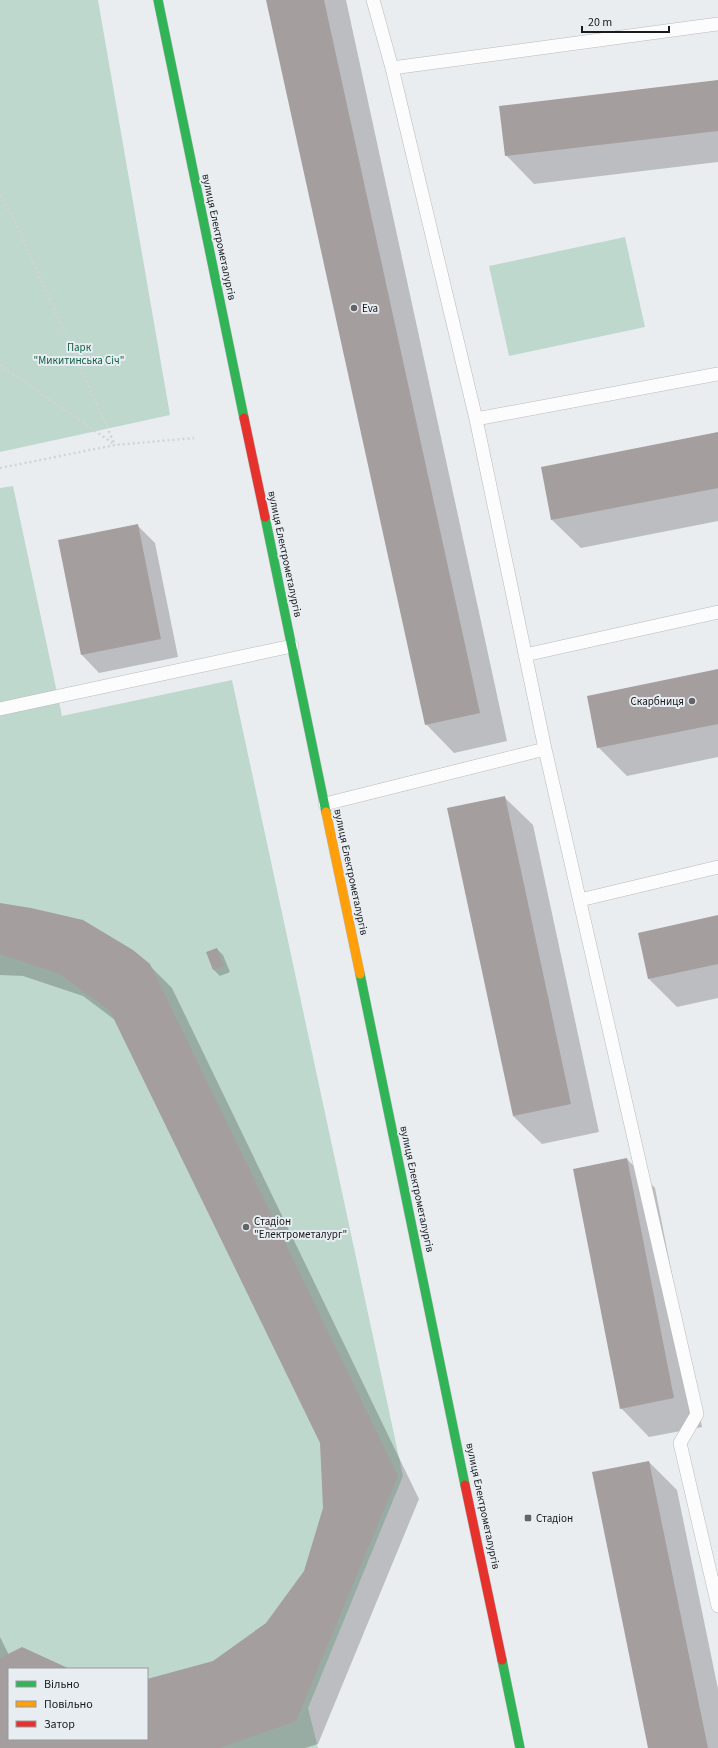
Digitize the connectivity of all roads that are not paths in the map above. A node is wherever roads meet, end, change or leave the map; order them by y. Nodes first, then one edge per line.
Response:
1 (158, 0) edge
2 (374, 0) edge
3 (718, 24) edge
4 (392, 68) junction
5 (718, 374) edge
6 (476, 419) junction
7 (718, 612) edge
8 (292, 646) junction
9 (525, 655) junction
10 (0, 709) edge
11 (545, 749) junction
12 (325, 804) junction
13 (718, 867) edge
14 (580, 900) junction
15 (718, 1606) edge
16 (520, 1748) edge

1 - 8 main road, вулиця Електрометалургів
2 - 4 lane
3 - 4 lane
4 - 6 lane
5 - 6 lane
6 - 9 lane
7 - 9 lane
8 - 10 lane
8 - 12 main road, вулиця Електрометалургів
9 - 11 lane
11 - 12 lane
11 - 14 lane
12 - 16 main road, вулиця Електрометалургів
13 - 14 lane
14 - 15 lane

